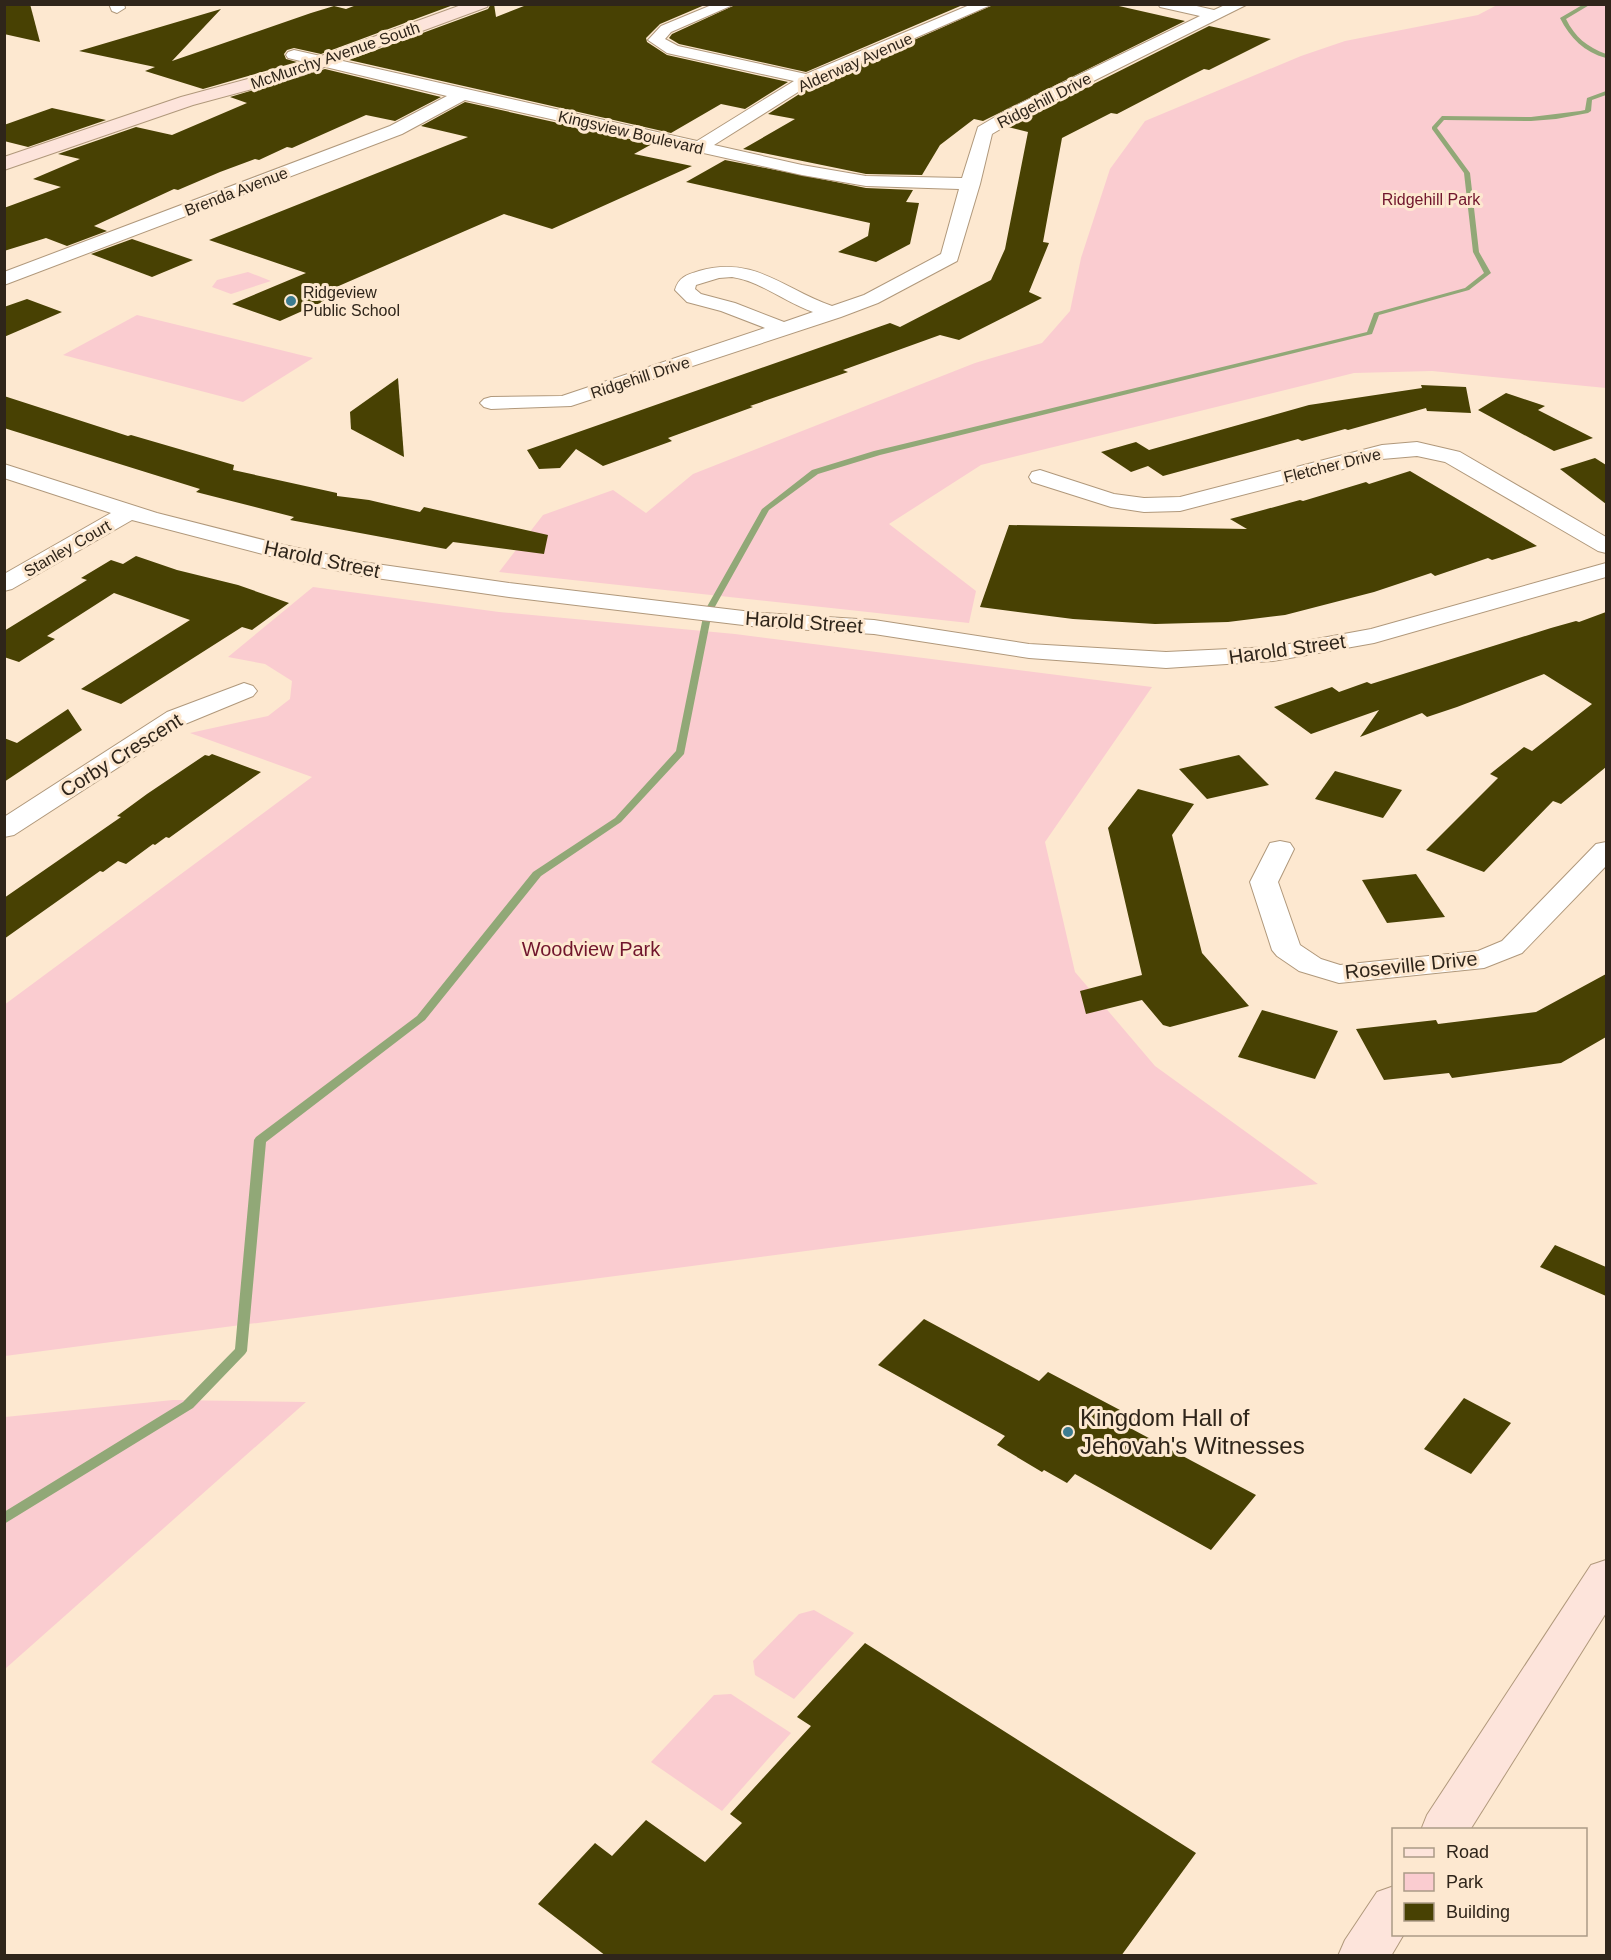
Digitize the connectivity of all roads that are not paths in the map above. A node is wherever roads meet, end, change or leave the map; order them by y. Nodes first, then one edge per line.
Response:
1 (438, 4) edge
2 (481, 4) edge
3 (728, 4) edge
4 (986, 4) edge
5 (1165, 4) edge
6 (1241, 4) edge
7 (1215, 15) junction
8 (294, 55) junction
9 (320, 62) junction
10 (808, 79) junction
11 (463, 94) junction
12 (187, 101) junction
13 (698, 148) junction
14 (4, 164) edge
15 (971, 184) junction
16 (4, 279) edge
17 (834, 313) junction
18 (785, 329) junction
19 (491, 403) dead end
20 (4, 471) edge
21 (1040, 477) dead end
22 (129, 512) junction
23 (1606, 546) edge
24 (1606, 570) edge
25 (4, 584) edge
26 (244, 691) dead end
27 (4, 829) edge
28 (1280, 849) dead end
29 (1606, 850) edge
30 (1606, 1577) edge
31 (1445, 1828) edge
32 (1392, 1911) edge
33 (1363, 1956) edge

1 - 8 street, McMurchy Avenue South
2 - 9 street, McMurchy Avenue South
3 - 10 street
4 - 10 street, Alderway Avenue
5 - 7 street
6 - 7 street, Ridgehill Drive
7 - 15 street, Ridgehill Drive
8 - 9 street, Kingsview Boulevard
8 - 12 street, McMurchy Avenue South
9 - 11 street, Kingsview Boulevard
9 - 12 street, McMurchy Avenue South
10 - 13 street, Alderway Avenue
11 - 13 street, Kingsview Boulevard
11 - 16 street, Brenda Avenue
12 - 14 street, McMurchy Avenue South
13 - 15 street, Kingsview Boulevard
15 - 17 street, Ridgehill Drive
17 - 18 street, Ridgehill Drive
17 - 18 street
18 - 19 street, Ridgehill Drive
20 - 22 street, Harold Street
21 - 23 street, Fletcher Drive
22 - 24 street, Harold Street
22 - 25 street, Stanley Court
26 - 27 street, Corby Crescent
28 - 29 street, Roseville Drive
30 - 31 street
32 - 33 street

